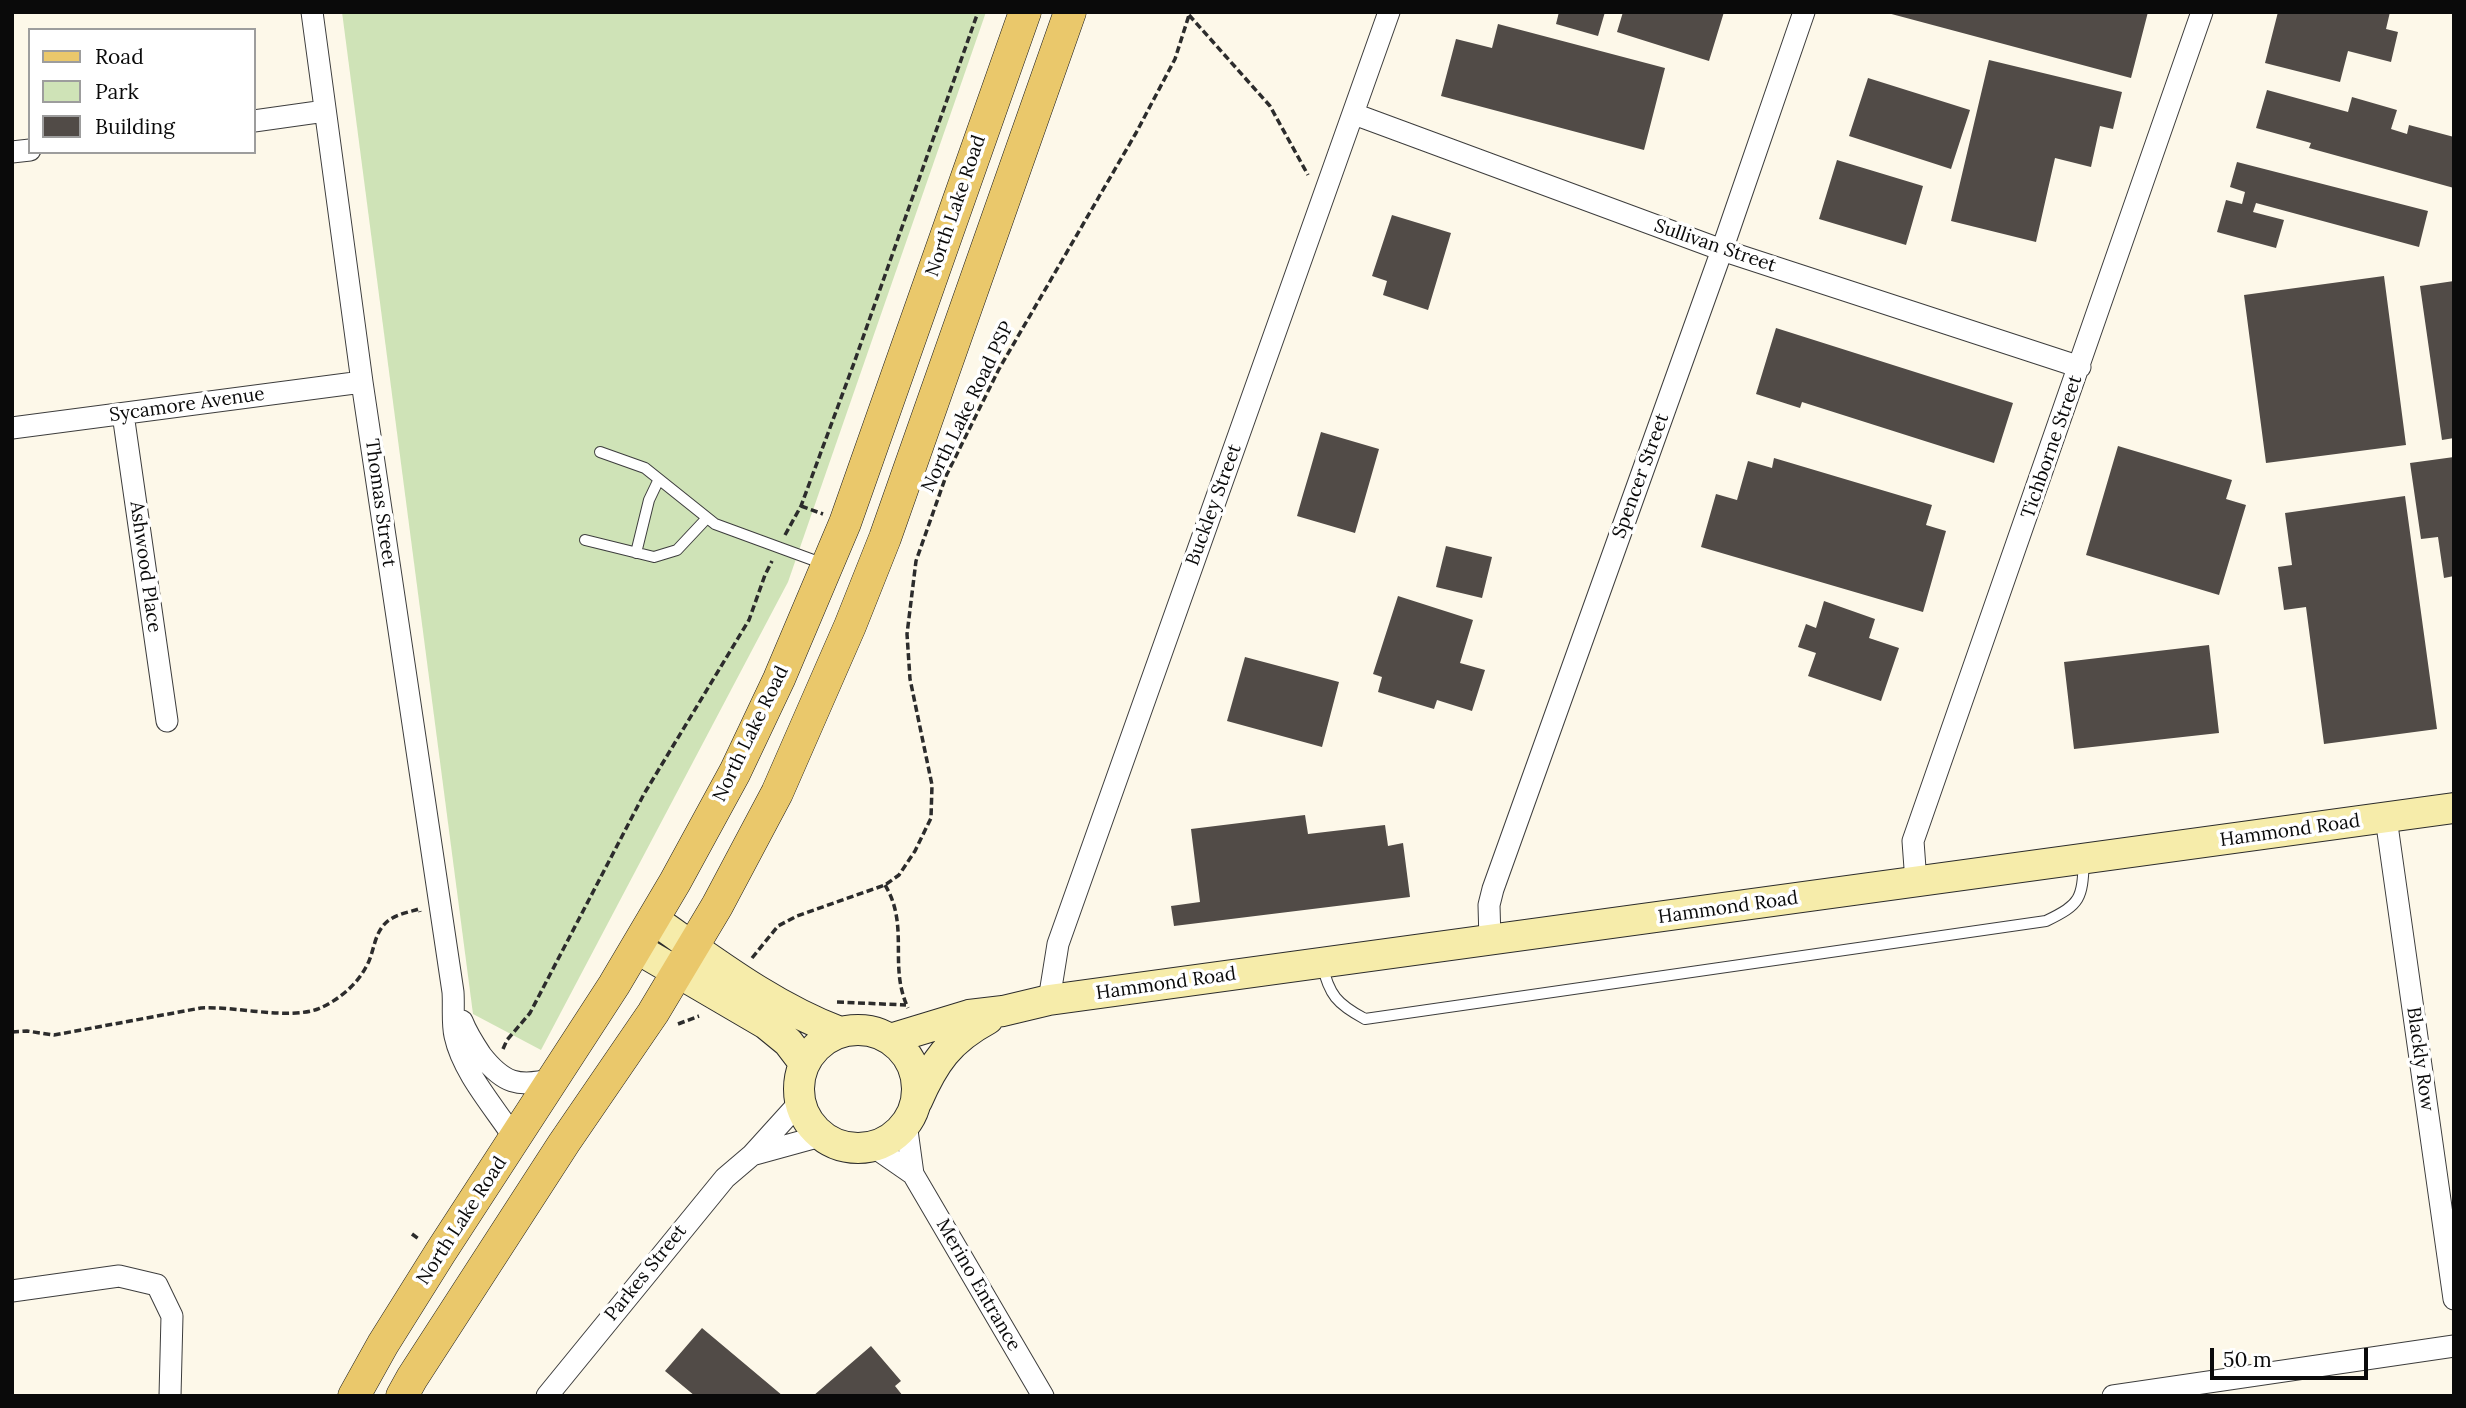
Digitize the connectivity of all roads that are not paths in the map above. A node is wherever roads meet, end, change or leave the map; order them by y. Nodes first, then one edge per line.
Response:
1 (312, 12) edge
2 (1025, 12) edge
3 (1070, 12) edge
4 (1389, 12) edge
5 (1804, 12) edge
6 (2202, 12) edge
7 (325, 111) junction
8 (1354, 114) junction
9 (256, 121) edge
10 (1722, 250) junction
11 (2080, 367) junction
12 (362, 382) junction
13 (123, 414) junction
14 (12, 428) edge
15 (600, 452) dead end
16 (659, 479) junction
17 (707, 518) junction
18 (585, 540) dead end
19 (636, 553) junction
20 (827, 565) junction
21 (167, 721) dead end
22 (2454, 808) edge
23 (2386, 818) junction
24 (2085, 858) junction
25 (1916, 882) junction
26 (653, 919) junction
27 (1490, 940) junction
28 (636, 948) junction
29 (685, 959) junction
30 (1322, 963) junction
31 (453, 992) junction
32 (1049, 1000) junction
33 (1003, 1011) junction
34 (839, 1032) junction
35 (890, 1039) junction
36 (804, 1063) junction
37 (553, 1079) junction
38 (800, 1102) junction
39 (911, 1113) junction
40 (821, 1136) junction
41 (515, 1139) junction
42 (874, 1147) junction
43 (752, 1155) junction
44 (913, 1174) junction
45 (12, 1291) edge
46 (2454, 1299) edge
47 (2454, 1346) edge
48 (170, 1396) edge
49 (354, 1396) edge
50 (402, 1396) edge
51 (547, 1396) edge
52 (1042, 1396) edge
53 (2113, 1396) edge

1 - 7 street, Thomas Street
2 - 20 main road, North Lake Road
3 - 29 main road
4 - 8 street, Buckley Street
5 - 10 street, Spencer Street
6 - 11 street, Tichborne Street
7 - 9 street
7 - 12 street, Thomas Street
8 - 10 street, Sullivan Street
8 - 32 street, Buckley Street
10 - 11 street, Sullivan Street
10 - 27 street, Spencer Street
11 - 25 street, Tichborne Street
12 - 13 street, Sycamore Avenue
12 - 31 street, Thomas Street
13 - 14 street, Sycamore Avenue
13 - 21 street, Ashwood Place
15 - 16 lane
16 - 17 lane
16 - 19 lane
17 - 19 lane
17 - 20 lane
18 - 19 lane
20 - 26 main road, North Lake Road
22 - 23 main road, Hammond Road
23 - 24 main road, Hammond Road
23 - 46 street, Blackly Row
24 - 25 main road, Hammond Road
24 - 30 lane
25 - 27 main road, Hammond Road
26 - 28 main road, North Lake Road
26 - 29 main road
27 - 30 main road, Hammond Road
28 - 29 main road
28 - 37 main road, North Lake Road
29 - 34 main road
29 - 36 main road
29 - 50 main road
30 - 32 main road, Hammond Road
31 - 37 street, Thomas Street
31 - 41 street, Thomas Street
32 - 33 main road, Hammond Road
33 - 35 main road, Hammond Road
33 - 39 main road, Hammond Road
34 - 35 main road
34 - 36 main road
35 - 39 main road
36 - 38 main road
37 - 41 main road, North Lake Road
38 - 40 main road
38 - 43 street, Parkes Street
39 - 42 main road
39 - 44 street, Merino Entrance
40 - 42 main road
40 - 43 street, Parkes Street
41 - 49 main road, North Lake Road
42 - 44 street, Merino Entrance
43 - 51 street, Parkes Street
44 - 52 street, Merino Entrance
45 - 48 street
47 - 53 street

